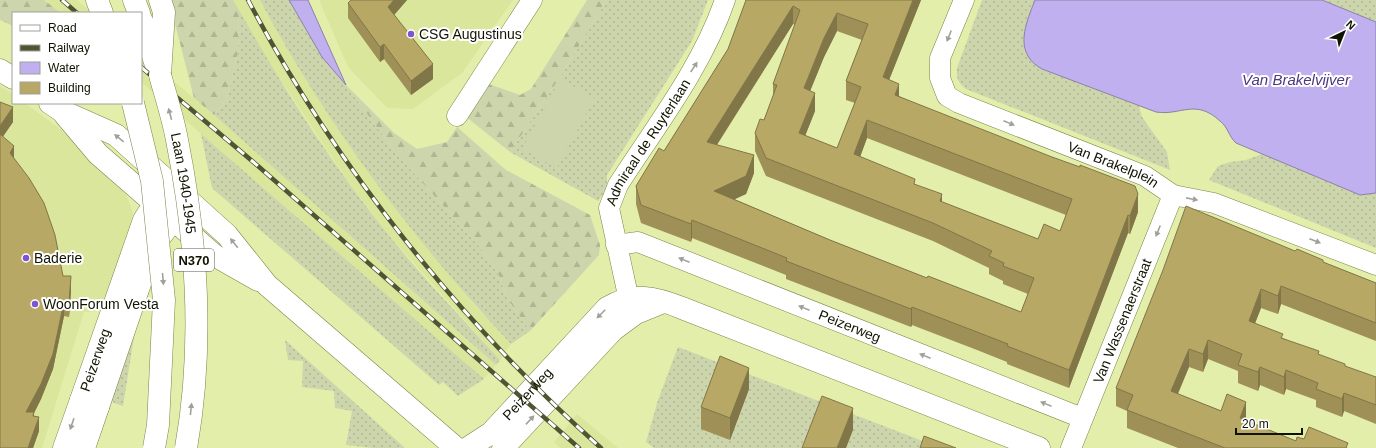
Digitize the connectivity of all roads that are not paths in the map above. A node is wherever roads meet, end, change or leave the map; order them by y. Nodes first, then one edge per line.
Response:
1 (134, 0) edge
2 (160, 0) edge
3 (532, 0) edge
4 (725, 0) edge
5 (964, 0) edge
6 (139, 12) edge
7 (142, 22) edge
8 (0, 70) edge
9 (160, 75) junction
10 (12, 77) edge
11 (133, 104) edge
12 (56, 107) edge
13 (457, 116) dead end
14 (180, 192) junction
15 (1173, 195) junction
16 (155, 203) junction
17 (173, 220) junction
18 (616, 245) junction
19 (1376, 264) edge
20 (267, 284) junction
21 (630, 307) junction
22 (89, 404) junction
23 (1082, 418) junction
24 (64, 448) edge
25 (84, 448) edge
26 (154, 448) edge
27 (186, 448) edge
28 (456, 448) edge
29 (468, 448) edge
30 (503, 448) edge
31 (1040, 448) edge
32 (1071, 448) edge

1 - 6 main road
2 - 9 main road, N370
3 - 13 street
18 -> 4 street, Admiraal de Ruyterlaan
5 -> 15 street, Van Brakelplein
7 - 9 main road, Laan 1940-1945 / N370
8 - 10 main road
27 -> 9 main road, Laan 1940-1945 / N370, bridge
11 -> 26 main road, N370, bridge
14 -> 12 main road
12 - 16 main road
14 - 16 main road, Laan 1940-1945
14 - 17 main road, Laan 1940-1945
20 -> 14 main road
15 -> 19 street, Van Brakelplein
15 -> 23 street, Van Wassenaerstraat
16 - 17 main road
16 - 22 main road, Peizerweg
17 - 20 main road
17 - 22 main road, Peizerweg
18 - 21 street, Admiraal de Ruyterlaan
23 -> 18 street, Peizerweg
20 - 28 main road
21 -> 29 main road, Peizerweg
30 -> 21 main road, Peizerweg
21 - 31 main road, Peizerweg
22 -> 24 main road
22 - 25 main road
23 - 32 street, Van Wassenaerstraat

